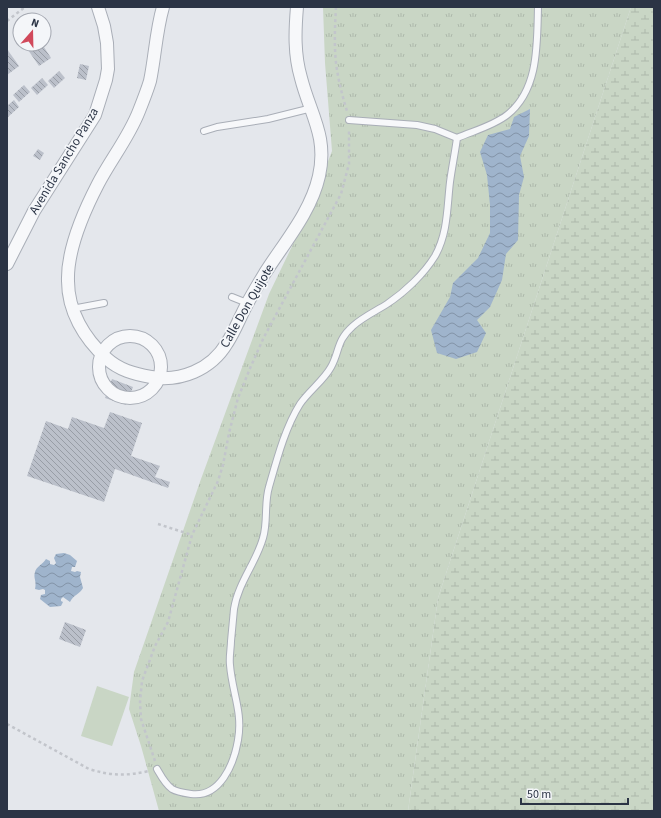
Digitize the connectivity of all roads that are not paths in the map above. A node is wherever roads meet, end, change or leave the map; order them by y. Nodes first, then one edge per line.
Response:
1 (98, 7) edge
2 (163, 7) edge
3 (297, 7) edge
4 (538, 7) edge
5 (312, 108) junction
6 (349, 120) road end
7 (204, 131) dead end
8 (457, 138) junction
9 (7, 264) edge
10 (232, 298) dead end
11 (104, 303) dead end
12 (247, 303) junction
13 (72, 309) junction
14 (102, 354) junction
15 (159, 378) junction
16 (157, 769) road end

1 - 9 street, Avenida Sancho Panza
2 - 13 street, Calle Don Quijote
3 - 5 street, Calle Don Quijote
4 - 8 lane
5 - 7 lane
5 - 12 street, Calle Don Quijote
6 - 8 lane
8 - 16 lane
10 - 12 lane
11 - 13 lane
12 - 15 street, Calle Don Quijote
13 - 14 street, Calle Don Quijote
14 - 15 street, Calle Don Quijote
14 - 15 street
14 - 15 street

